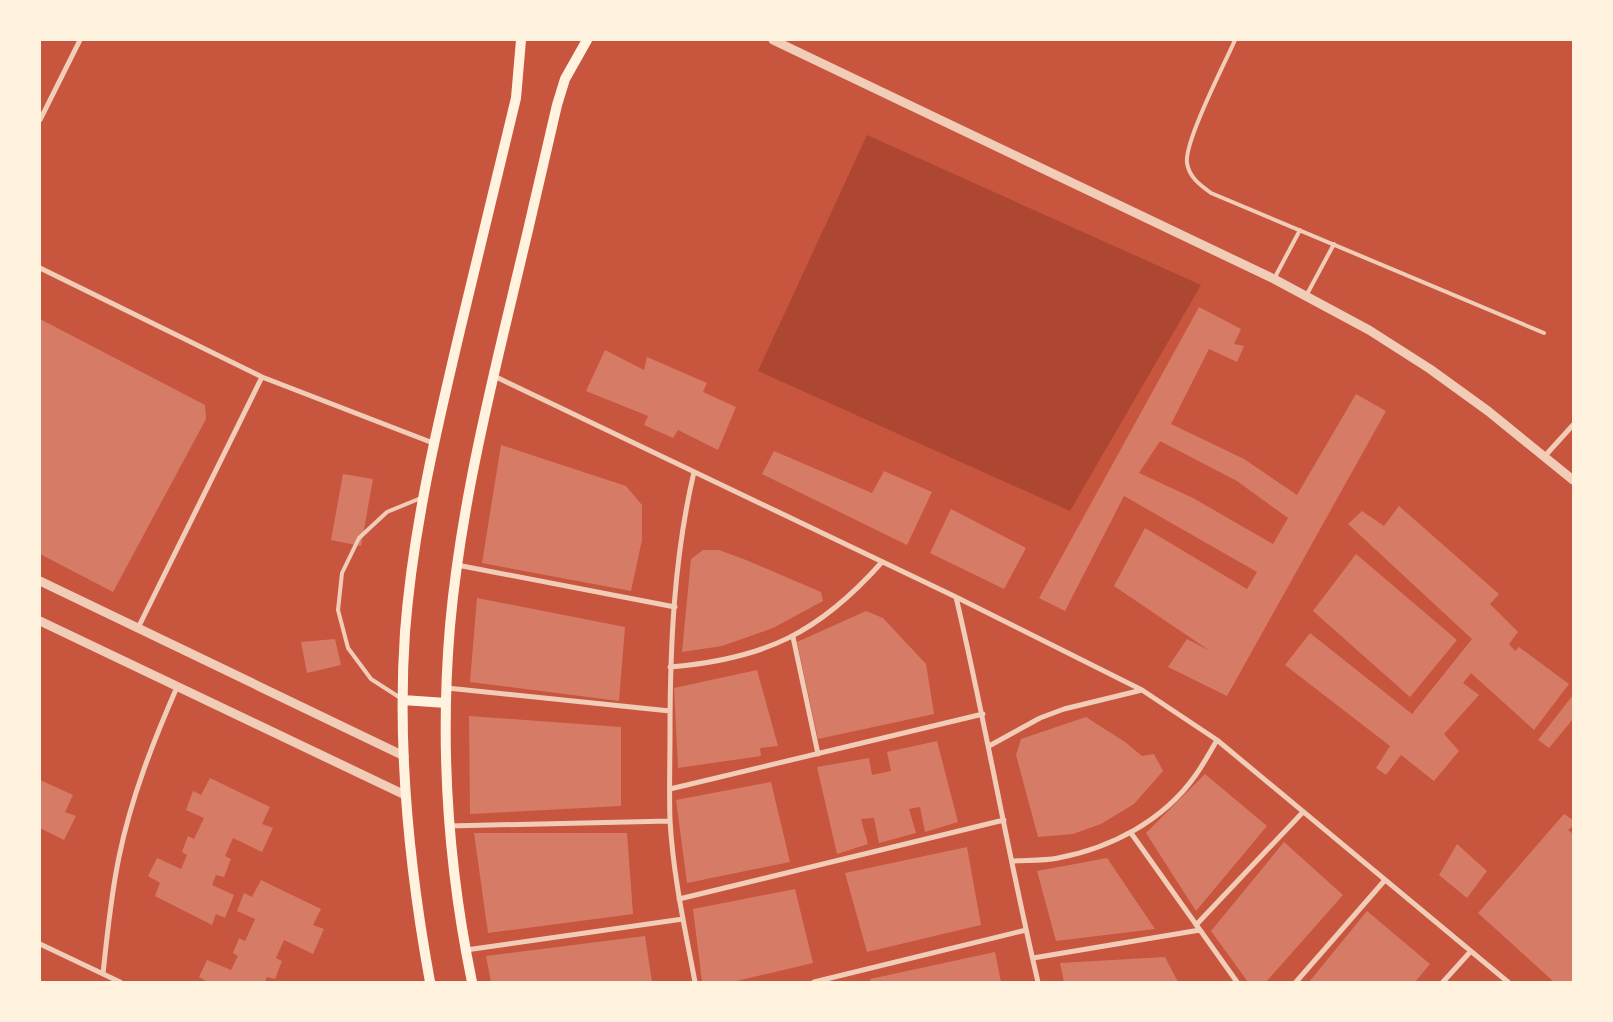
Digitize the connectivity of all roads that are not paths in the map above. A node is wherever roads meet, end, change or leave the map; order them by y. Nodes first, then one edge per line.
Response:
1 (80, 40) edge
2 (521, 40) edge
3 (587, 40) edge
4 (773, 40) edge
5 (1236, 40) edge
6 (40, 120) edge
7 (1300, 230) junction
8 (1334, 244) junction
9 (40, 268) edge
10 (1274, 279) junction
11 (1306, 296) junction
12 (1544, 333) dead end
13 (494, 376) junction
14 (262, 377) junction
15 (1573, 425) edge
16 (433, 443) junction
17 (1544, 456) junction
18 (694, 472) junction
19 (1573, 480) edge
20 (423, 497) junction
21 (882, 562) junction
22 (457, 564) junction
23 (40, 581) edge
24 (956, 597) junction
25 (675, 607) junction
26 (40, 621) edge
27 (138, 628) junction
28 (793, 637) junction
29 (670, 667) junction
30 (177, 687) junction
31 (447, 688) junction
32 (1142, 690) junction
33 (403, 700) junction
34 (446, 703) junction
35 (670, 711) junction
36 (983, 714) junction
37 (1217, 740) junction
38 (989, 746) junction
39 (818, 754) junction
40 (404, 756) junction
41 (670, 789) junction
42 (405, 795) junction
43 (1303, 812) junction
44 (1004, 820) junction
45 (670, 821) junction
46 (449, 826) junction
47 (1132, 833) junction
48 (1012, 861) junction
49 (1385, 880) junction
50 (679, 899) junction
51 (683, 919) junction
52 (1196, 925) junction
53 (1026, 930) junction
54 (1200, 930) junction
55 (40, 944) edge
56 (465, 950) junction
57 (1471, 951) junction
58 (1033, 958) junction
59 (103, 974) junction
60 (120, 982) edge
61 (430, 982) edge
62 (472, 982) edge
63 (694, 982) edge
64 (814, 982) edge
65 (1038, 982) edge
66 (1237, 982) edge
67 (1296, 982) edge
68 (1444, 982) edge
69 (1508, 982) edge

1 - 6 street
2 - 16 main road
3 - 13 main road
4 - 10 street
5 - 7 lane
7 - 8 lane
7 - 10 lane
8 - 11 lane
8 - 12 lane
9 - 14 street
10 - 11 street
11 - 17 street
13 - 18 street
13 - 22 main road
14 - 16 street
14 - 27 street
15 - 17 street
16 - 20 main road
17 - 19 street
18 - 21 street
18 - 25 street
20 - 33 main road
20 - 33 lane
21 - 24 street
21 - 28 street
22 - 25 street
22 - 31 main road
23 - 27 street
24 - 32 street
24 - 36 street
25 - 29 street
26 - 30 street
27 - 40 street
28 - 29 street
28 - 39 street
29 - 35 street
30 - 42 street
30 - 59 street
31 - 34 main road
31 - 35 street
32 - 37 street
32 - 38 street
33 - 34 main road
33 - 40 main road
34 - 46 main road
35 - 41 street
36 - 38 street
36 - 39 street
37 - 43 street
37 - 47 street
38 - 44 street
39 - 41 street
40 - 42 main road
41 - 45 street
42 - 61 main road
43 - 49 street
43 - 52 street
44 - 48 street
44 - 50 street
45 - 46 street
45 - 50 street
46 - 56 main road
47 - 48 street
47 - 52 street
48 - 53 street
49 - 57 street
49 - 67 street
50 - 51 street
51 - 56 street
51 - 63 street
52 - 54 street
53 - 58 street
53 - 64 street
54 - 58 street
54 - 66 street
55 - 59 street
56 - 62 main road
57 - 68 street
57 - 69 street
58 - 65 street
59 - 60 street

